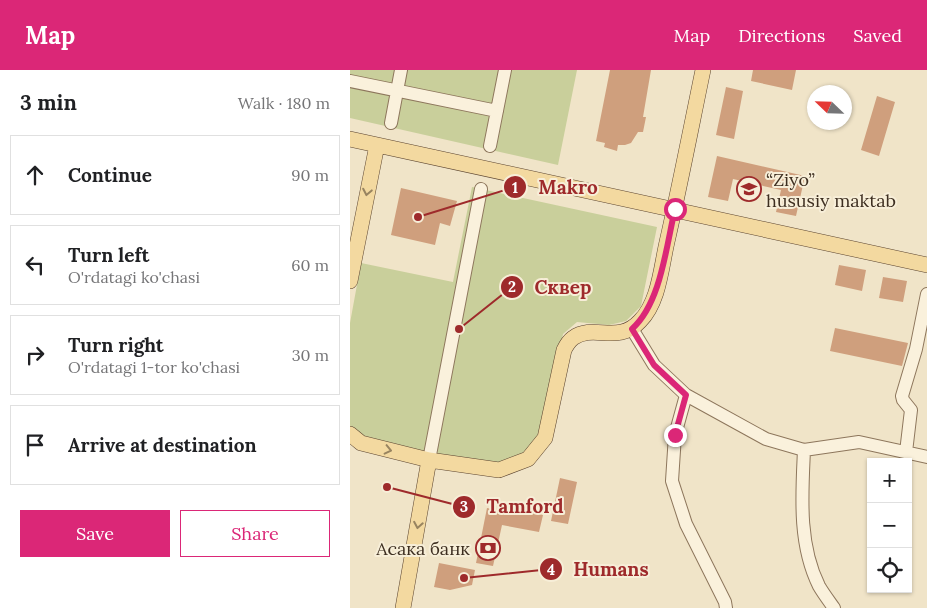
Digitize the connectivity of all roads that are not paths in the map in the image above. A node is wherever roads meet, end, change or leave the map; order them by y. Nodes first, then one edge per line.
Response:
1 (401, 70) edge
2 (505, 70) edge
3 (703, 70) edge
4 (350, 81) edge
5 (397, 90) junction
6 (497, 111) junction
7 (391, 123) dead end
8 (350, 139) edge
9 (377, 145) junction
10 (490, 146) dead end
11 (481, 189) dead end
12 (675, 209) junction
13 (927, 265) edge
14 (350, 281) edge
15 (927, 294) edge
16 (632, 329) junction
17 (686, 395) junction
18 (350, 434) edge
19 (804, 450) junction
20 (906, 452) junction
21 (927, 457) edge
22 (429, 460) junction
23 (403, 608) edge
24 (726, 608) edge
25 (834, 608) edge

1 - 5 street
2 - 6 street
3 - 12 main road
4 - 5 street
5 - 6 street
5 - 7 street
6 - 10 street
8 - 9 main road
9 - 12 main road
9 -> 14 main road
11 - 22 street
12 - 13 main road
12 - 16 main road
15 - 20 street
16 - 17 street
16 - 22 main road
17 - 19 street
17 - 24 street
18 -> 22 main road
19 - 20 street
19 - 25 street
20 - 21 street
22 -> 23 main road

